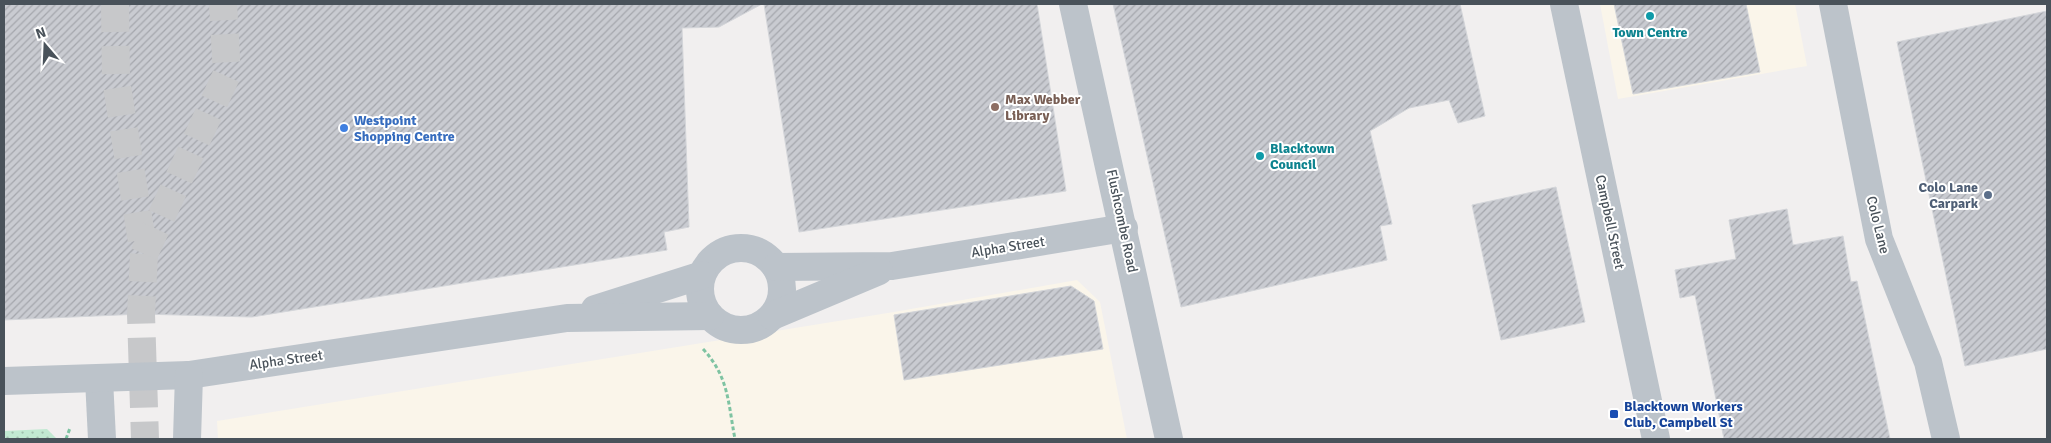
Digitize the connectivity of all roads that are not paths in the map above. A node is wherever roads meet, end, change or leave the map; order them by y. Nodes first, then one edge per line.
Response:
1 (1073, 4) edge
2 (1564, 4) edge
3 (1833, 4) edge
4 (1124, 228) junction
5 (892, 266) junction
6 (776, 267) junction
7 (702, 275) junction
8 (710, 316) junction
9 (772, 316) junction
10 (567, 318) junction
11 (190, 375) junction
12 (100, 379) junction
13 (4, 381) edge
14 (102, 439) edge
15 (187, 439) edge
16 (1169, 439) edge
17 (1656, 439) edge
18 (1946, 439) edge

1 - 4 street, Flushcombe Road
2 - 17 street, Campbell Street
3 - 18 street, Colo Lane
4 - 5 street, Alpha Street
4 - 16 street, Flushcombe Road
5 - 6 street, Alpha Street
5 - 9 street, Alpha Street
6 - 7 street
6 - 9 street
7 - 8 street
7 - 10 street, Alpha Street
8 - 9 street
8 - 10 street, Alpha Street
10 - 11 street, Alpha Street
11 - 12 street, Alpha Street
11 - 15 street
12 - 13 street, Alpha Street
12 - 14 street

